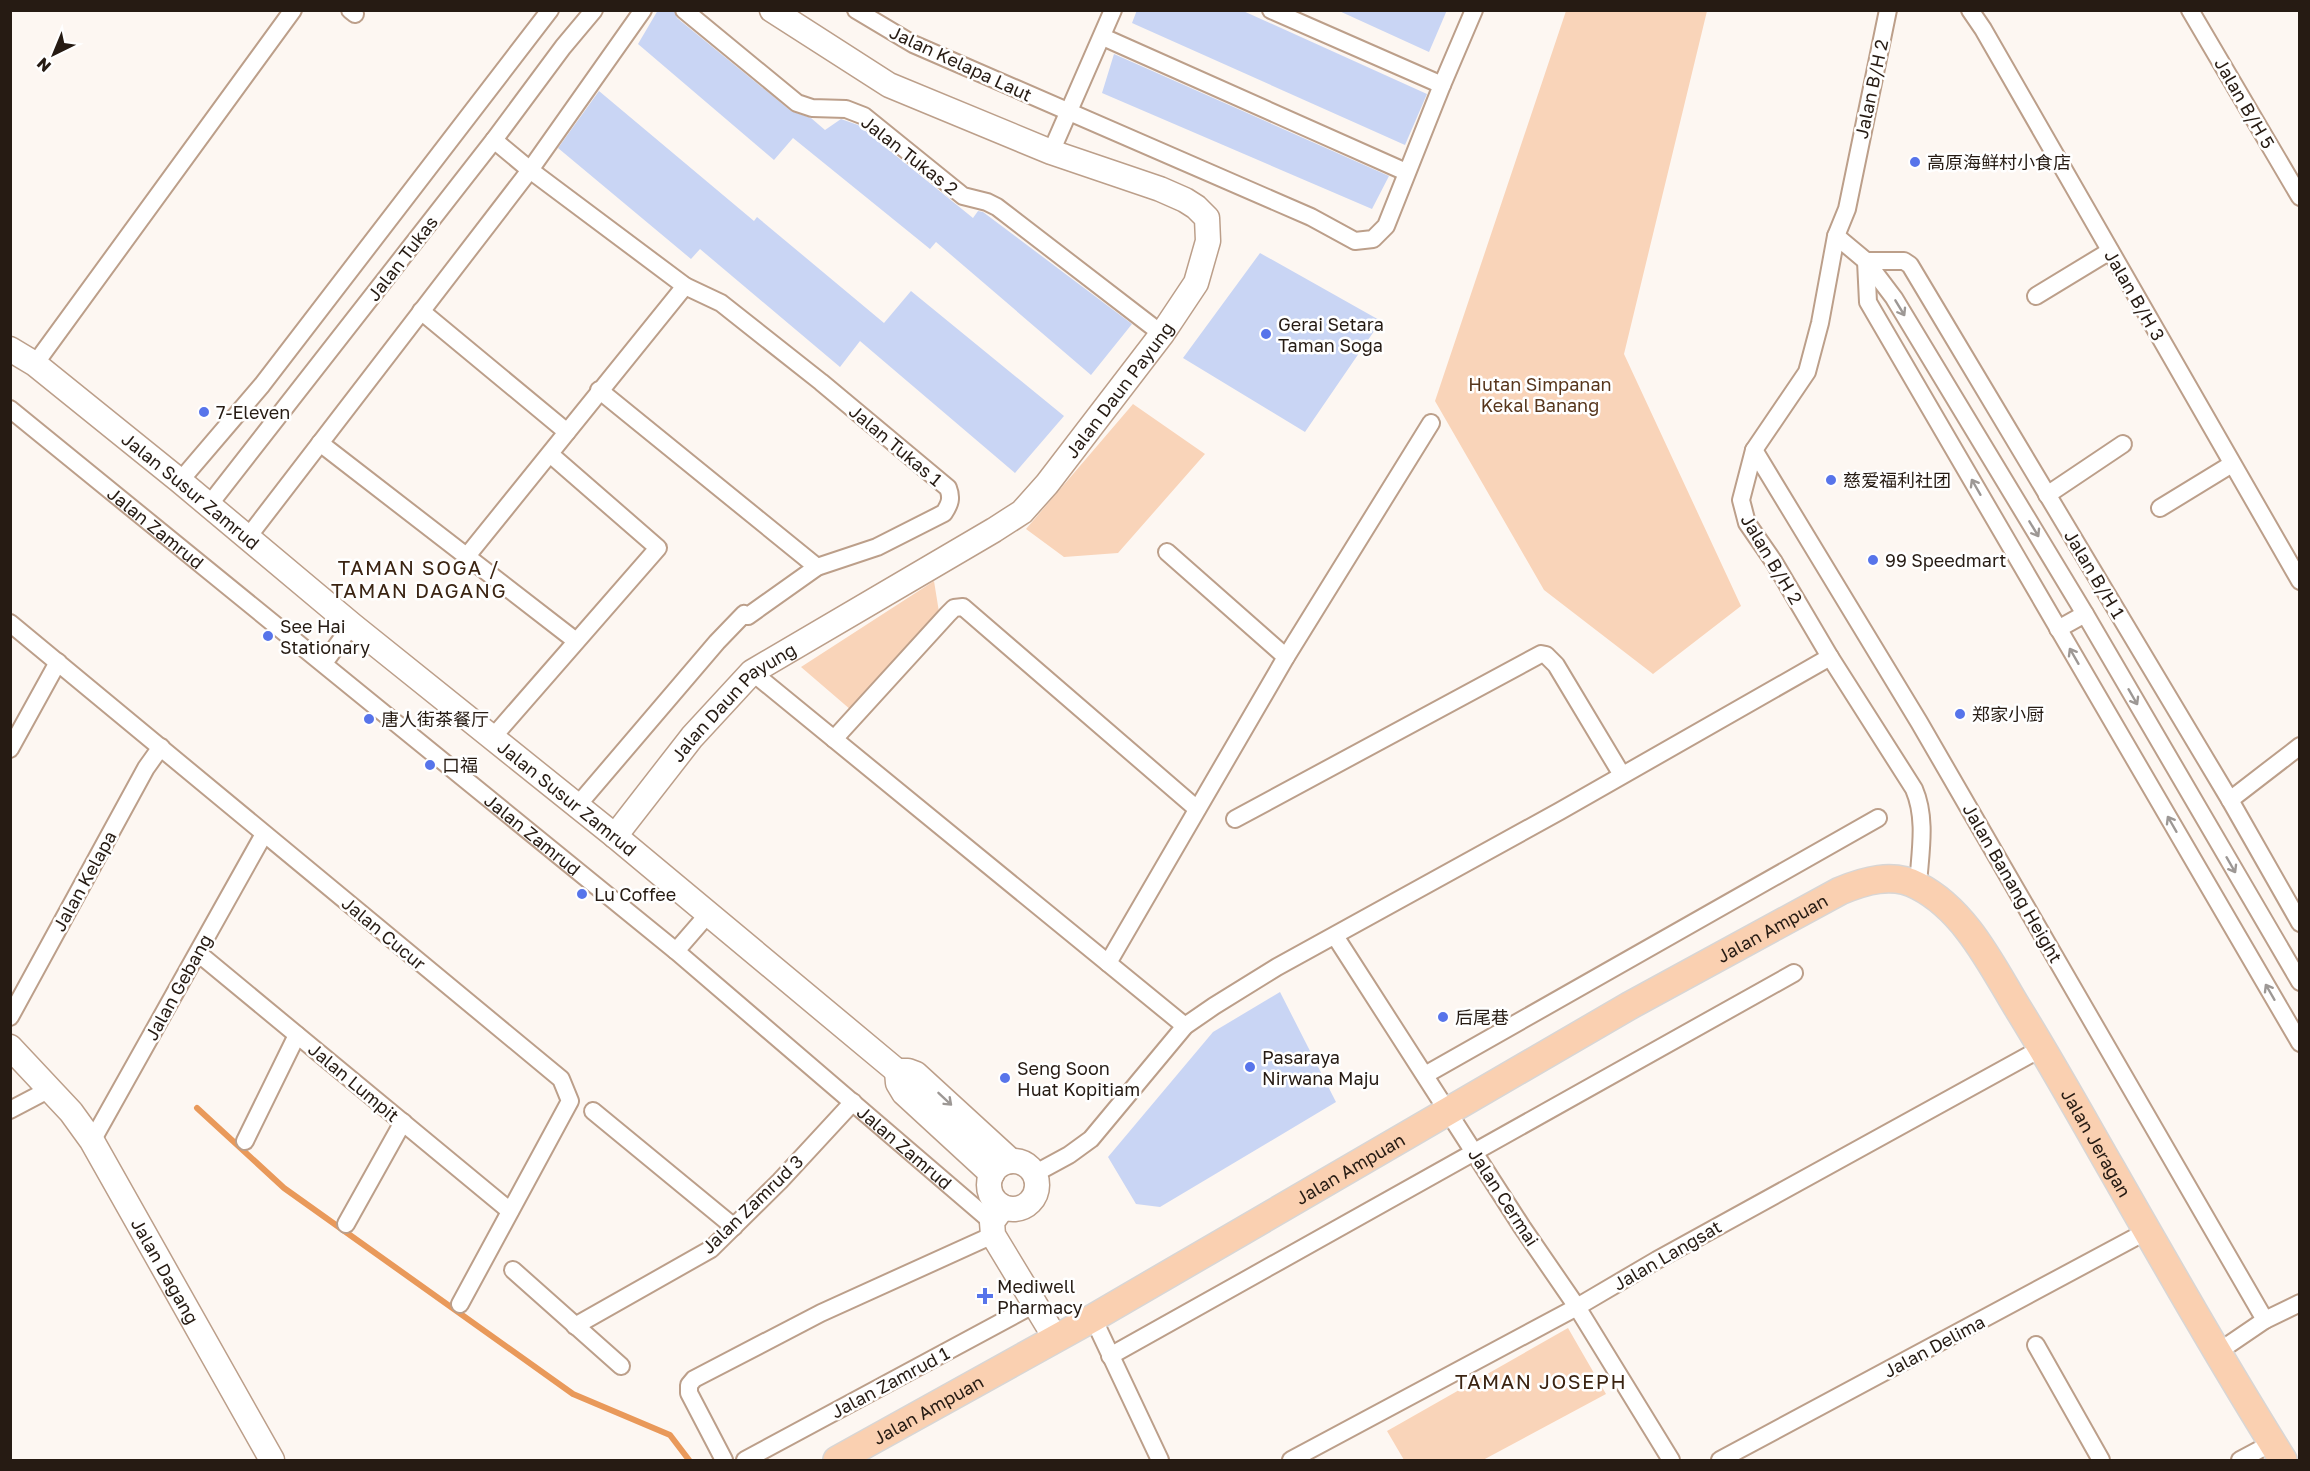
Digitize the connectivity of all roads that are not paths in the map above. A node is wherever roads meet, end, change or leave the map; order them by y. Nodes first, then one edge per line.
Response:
1 (293, 10) edge
2 (550, 10) edge
3 (594, 10) edge
4 (643, 10) edge
5 (684, 10) edge
6 (772, 10) edge
7 (856, 10) edge
8 (1113, 10) edge
9 (1271, 10) edge
10 (1474, 10) edge
11 (1888, 10) edge
12 (1970, 10) edge
13 (2190, 10) edge
14 (1103, 37) junction
15 (1442, 85) junction
16 (1068, 112) junction
17 (494, 140) junction
18 (1051, 152) junction
19 (530, 170) junction
20 (1406, 172) junction
21 (2300, 197) edge
22 (1836, 236) junction
23 (2110, 251) junction
24 (1866, 261) junction
25 (685, 286) junction
26 (2036, 296) dead end
27 (421, 311) junction
28 (1162, 334) junction
29 (10, 349) edge
30 (35, 364) junction
31 (599, 390) junction
32 (10, 408) edge
33 (1431, 423) dead end
34 (567, 432) junction
35 (320, 443) junction
36 (2122, 444) dead end
37 (1754, 450) junction
38 (550, 454) junction
39 (2232, 464) junction
40 (180, 480) junction
41 (2048, 495) junction
42 (209, 505) junction
43 (2160, 507) dead end
44 (248, 537) junction
45 (1167, 552) dead end
46 (467, 556) junction
47 (817, 567) junction
48 (2300, 581) edge
49 (2085, 614) junction
50 (10, 623) edge
51 (352, 624) junction
52 (2058, 629) junction
53 (576, 641) junction
54 (1286, 657) junction
55 (1830, 657) junction
56 (58, 662) junction
57 (324, 663) junction
58 (752, 672) junction
59 (493, 736) junction
60 (834, 739) junction
61 (2300, 746) edge
62 (161, 747) junction
63 (10, 749) edge
64 (1622, 775) junction
65 (2230, 800) junction
66 (578, 806) junction
67 (1197, 810) junction
68 (1878, 818) dead end
69 (1235, 819) dead end
70 (264, 834) junction
71 (615, 836) junction
72 (1864, 881) joint
73 (1918, 885) junction
74 (709, 913) junction
75 (2300, 923) edge
76 (1335, 936) junction
77 (676, 951) junction
78 (198, 953) junction
79 (1108, 963) junction
80 (1794, 973) dead end
81 (2300, 982) edge
82 (10, 1017) edge
83 (1185, 1026) junction
84 (297, 1035) junction
85 (2300, 1043) edge
86 (10, 1047) edge
87 (2042, 1048) junction
88 (1425, 1075) junction
89 (50, 1089) junction
90 (853, 1102) junction
91 (10, 1110) edge
92 (593, 1111) dead end
93 (1449, 1111) junction
94 (403, 1122) junction
95 (92, 1141) junction
96 (245, 1141) dead end
97 (1475, 1152) junction
98 (1002, 1168) junction
99 (1034, 1174) junction
100 (510, 1211) junction
101 (996, 1221) junction
102 (346, 1224) dead end
103 (734, 1227) junction
104 (2147, 1231) junction
105 (513, 1270) dead end
106 (2300, 1303) edge
107 (460, 1304) dead end
108 (1035, 1304) junction
109 (1577, 1307) junction
110 (1093, 1318) junction
111 (2265, 1320) junction
112 (575, 1326) junction
113 (1056, 1339) junction
114 (2037, 1345) dead end
115 (2218, 1352) junction
116 (1110, 1356) junction
117 (621, 1366) dead end
118 (2278, 1452) edge
119 (272, 1461) edge
120 (724, 1461) edge
121 (745, 1461) edge
122 (837, 1461) edge
123 (1160, 1461) edge
124 (1291, 1461) edge
125 (1671, 1461) edge
126 (1720, 1461) edge
127 (2101, 1461) edge
128 (2240, 1461) edge

1 - 30 street
2 - 40 street
3 - 17 street, Jalan Tukas
4 - 19 street
5 - 28 street, Jalan Tukas 2
6 - 18 street, Jalan Daun Payung
7 - 16 street, Jalan Kelapa Laut
8 - 14 street
9 - 15 street
10 - 15 street, Jalan Kelapa Laut
11 - 22 street, Jalan B/H 2
12 - 23 street, Jalan B/H 3
13 - 21 street, Jalan B/H 5
14 - 16 street
14 - 20 street
15 - 20 street, Jalan Kelapa Laut
16 - 18 street
16 - 20 street, Jalan Kelapa Laut
17 - 19 street, Jalan Tukas 1
17 - 42 street, Jalan Tukas
18 - 28 street, Jalan Daun Payung
19 - 25 street, Jalan Tukas 1
19 - 27 street
22 - 24 street
22 - 37 street, Jalan B/H 2
23 - 26 street
23 - 39 street, Jalan B/H 3
24 - 41 street, Jalan B/H 1
24 -> 49 street
52 -> 24 street
25 - 31 street
25 - 47 street, Jalan Tukas 1
27 - 34 street
27 - 35 street
28 - 58 street, Jalan Daun Payung
29 - 30 street, Jalan Susur Zamrud
30 - 40 street, Jalan Susur Zamrud
31 - 34 street
31 - 47 street
32 - 57 street, Jalan Zamrud
33 - 54 street
34 - 38 street
35 - 44 street
35 - 46 street
36 - 41 street
37 - 55 street, Jalan B/H 2
37 - 111 street, Jalan Banang Height
38 - 46 street
38 - 53 street
39 - 43 street
39 - 48 street, Jalan B/H 3
40 - 42 street, Jalan Susur Zamrud
41 - 65 street, Jalan B/H 1
42 - 44 street, Jalan Susur Zamrud
44 - 51 street, Jalan Susur Zamrud
45 - 54 street
46 - 53 street
47 - 66 street, Jalan Tukas 1
49 - 52 street
49 -> 81 street
50 - 56 street, Jalan Cucur
51 - 57 street
51 - 59 street, Jalan Susur Zamrud
85 -> 52 street
53 - 59 street
54 - 67 street
55 - 64 street
55 - 73 street, Jalan B/H 2
56 - 62 street, Jalan Cucur
56 - 63 street
57 - 77 street, Jalan Zamrud
58 - 60 street
58 - 71 street, Jalan Daun Payung
59 - 66 street, Jalan Susur Zamrud
60 - 67 street
60 - 79 street
61 - 65 street
62 - 70 street, Jalan Cucur
62 - 82 street, Jalan Kelapa
64 - 69 street
64 - 76 street
65 - 75 street, Jalan B/H 1
66 - 71 street, Jalan Susur Zamrud
67 - 79 street
68 - 88 street
70 - 78 street, Jalan Gebang
70 - 100 street, Jalan Cucur
71 - 74 street, Jalan Susur Zamrud
72 - 73 main road, Jalan Jeragan
72 - 93 main road, Jalan Ampuan
73 - 87 main road, Jalan Jeragan
74 - 77 street
74 - 98 street, Jalan Susur Zamrud
76 - 83 street
76 - 88 street, Jalan Cermai
77 - 90 street, Jalan Zamrud
78 - 84 street, Jalan Lumpit
78 - 95 street, Jalan Gebang
79 - 83 street
80 - 97 street
83 - 99 street
84 - 94 street, Jalan Lumpit
84 - 96 street
86 - 89 street, Jalan Dagang
87 - 104 main road, Jalan Jeragan
87 - 109 street, Jalan Langsat
88 - 93 street, Jalan Cermai
89 - 91 street
89 - 95 street, Jalan Dagang
90 - 101 street, Jalan Zamrud
90 - 103 street, Jalan Zamrud 3
92 - 103 street
93 - 97 street, Jalan Cermai
93 - 110 main road, Jalan Ampuan
94 - 100 street, Jalan Lumpit
94 - 102 street
95 - 119 street, Jalan Dagang
97 - 109 street, Jalan Cermai
97 - 116 street
98 - 99 street, Jalan Susur Zamrud
98 - 101 street
99 - 101 street
100 - 107 street, Jalan Cucur
101 - 108 street, Jalan Zamrud
101 - 120 street
103 - 112 street, Jalan Zamrud 3
104 - 115 main road, Jalan Jeragan
104 - 126 street, Jalan Delima
105 - 112 street
106 - 111 street
108 - 113 street, Jalan Zamrud
108 - 121 street, Jalan Zamrud 1
109 - 124 street, Jalan Langsat
109 - 125 street, Jalan Cermai
110 - 113 main road, Jalan Ampuan
110 - 116 street
111 - 115 street
112 - 117 street
113 - 122 main road, Jalan Ampuan
114 - 127 street
115 - 118 main road, Jalan Jeragan
116 - 123 street
118 - 128 street

